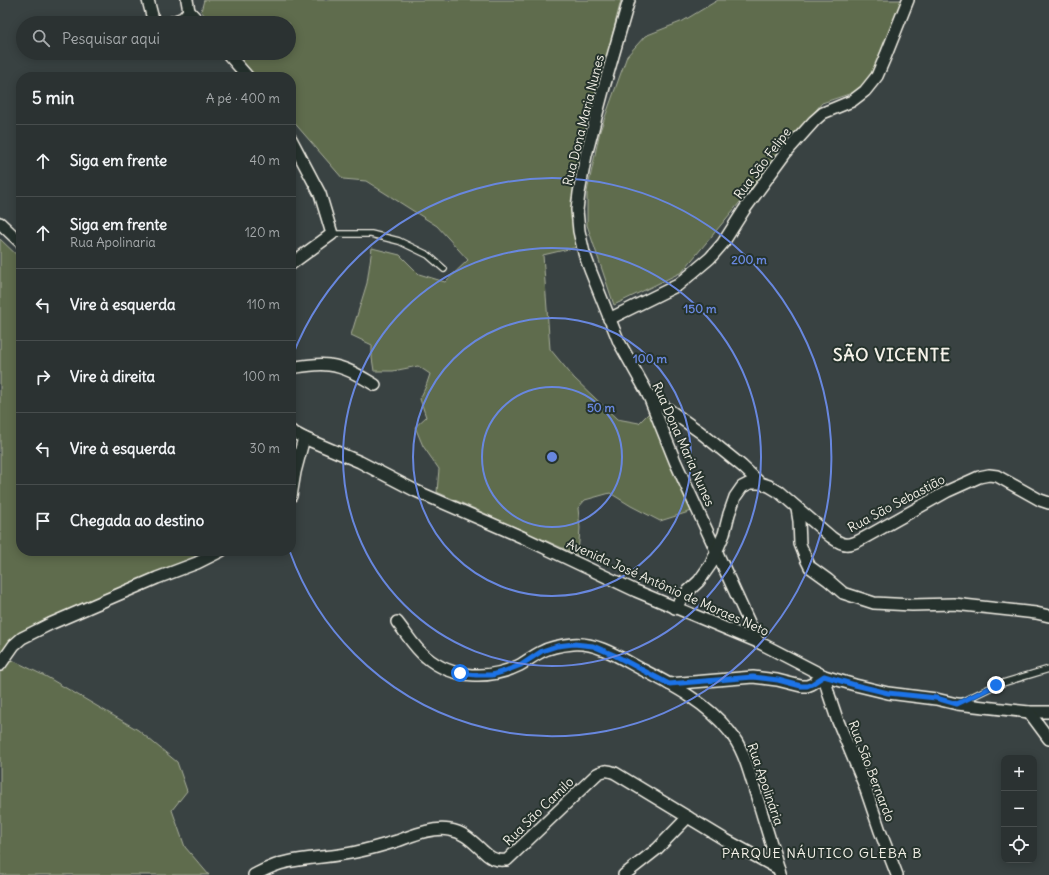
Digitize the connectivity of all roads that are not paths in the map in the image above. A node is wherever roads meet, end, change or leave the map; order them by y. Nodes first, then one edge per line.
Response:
1 (148, 0) edge
2 (629, 0) edge
3 (908, 0) edge
4 (188, 5) edge
5 (152, 16) edge
6 (184, 16) edge
7 (195, 16) edge
8 (233, 60) edge
9 (244, 72) edge
10 (296, 148) edge
11 (0, 223) edge
12 (332, 234) junction
13 (16, 238) edge
14 (296, 260) edge
15 (444, 269) dead end
16 (609, 319) junction
17 (296, 367) edge
18 (374, 385) dead end
19 (648, 394) junction
20 (296, 434) edge
21 (304, 438) junction
22 (296, 468) edge
23 (760, 483) junction
24 (1049, 503) edge
25 (797, 508) junction
26 (717, 551) junction
27 (211, 556) edge
28 (675, 608) junction
29 (1049, 616) edge
30 (397, 622) dead end
31 (758, 642) junction
32 (0, 665) edge
33 (1049, 669) edge
34 (824, 676) junction
35 (669, 684) junction
36 (957, 704) junction
37 (1029, 712) junction
38 (1049, 712) edge
39 (1049, 739) edge
40 (688, 817) junction
41 (780, 872) edge
42 (254, 875) edge
43 (624, 875) edge
44 (897, 875) edge

1 - 5 street
2 - 16 street, Rua Dona Maria Nunes
3 - 16 street, Rua São Felipe
4 - 6 street
4 - 7 street
8 - 9 street
10 - 12 street
11 - 13 street
12 - 14 street
12 - 15 lane
16 - 19 street, Rua Dona Maria Nunes
17 - 18 street
19 - 23 street, Rua São Sebastião
19 - 26 street, Rua Dona Maria Nunes
20 - 21 street, Avenida José Antônio de Moraes Neto
21 - 22 street
21 - 28 street, Avenida José Antônio de Moraes Neto
23 - 25 street, Rua São Sebastião
23 - 26 street
24 - 25 street, Rua São Sebastião
25 - 29 street
26 - 28 street
26 - 31 street, Rua Dona Maria Nunes
27 - 32 street
28 - 31 street, Avenida José Antônio de Moraes Neto
30 - 35 street, Rua Apolinária
31 - 34 street, Avenida José Antônio de Moraes Neto
33 - 36 lane
34 - 35 street
34 - 36 street, Avenida José Antônio de Moraes Neto
34 - 44 street, Rua São Bernardo
35 - 41 street, Rua Apolinária
36 - 37 street, Avenida José Antônio de Moraes Neto
37 - 38 street, Avenida José Antônio de Moraes Neto
37 - 39 street
40 - 41 street, Rua São Camilo
40 - 42 street, Rua São Camilo
40 - 43 street

